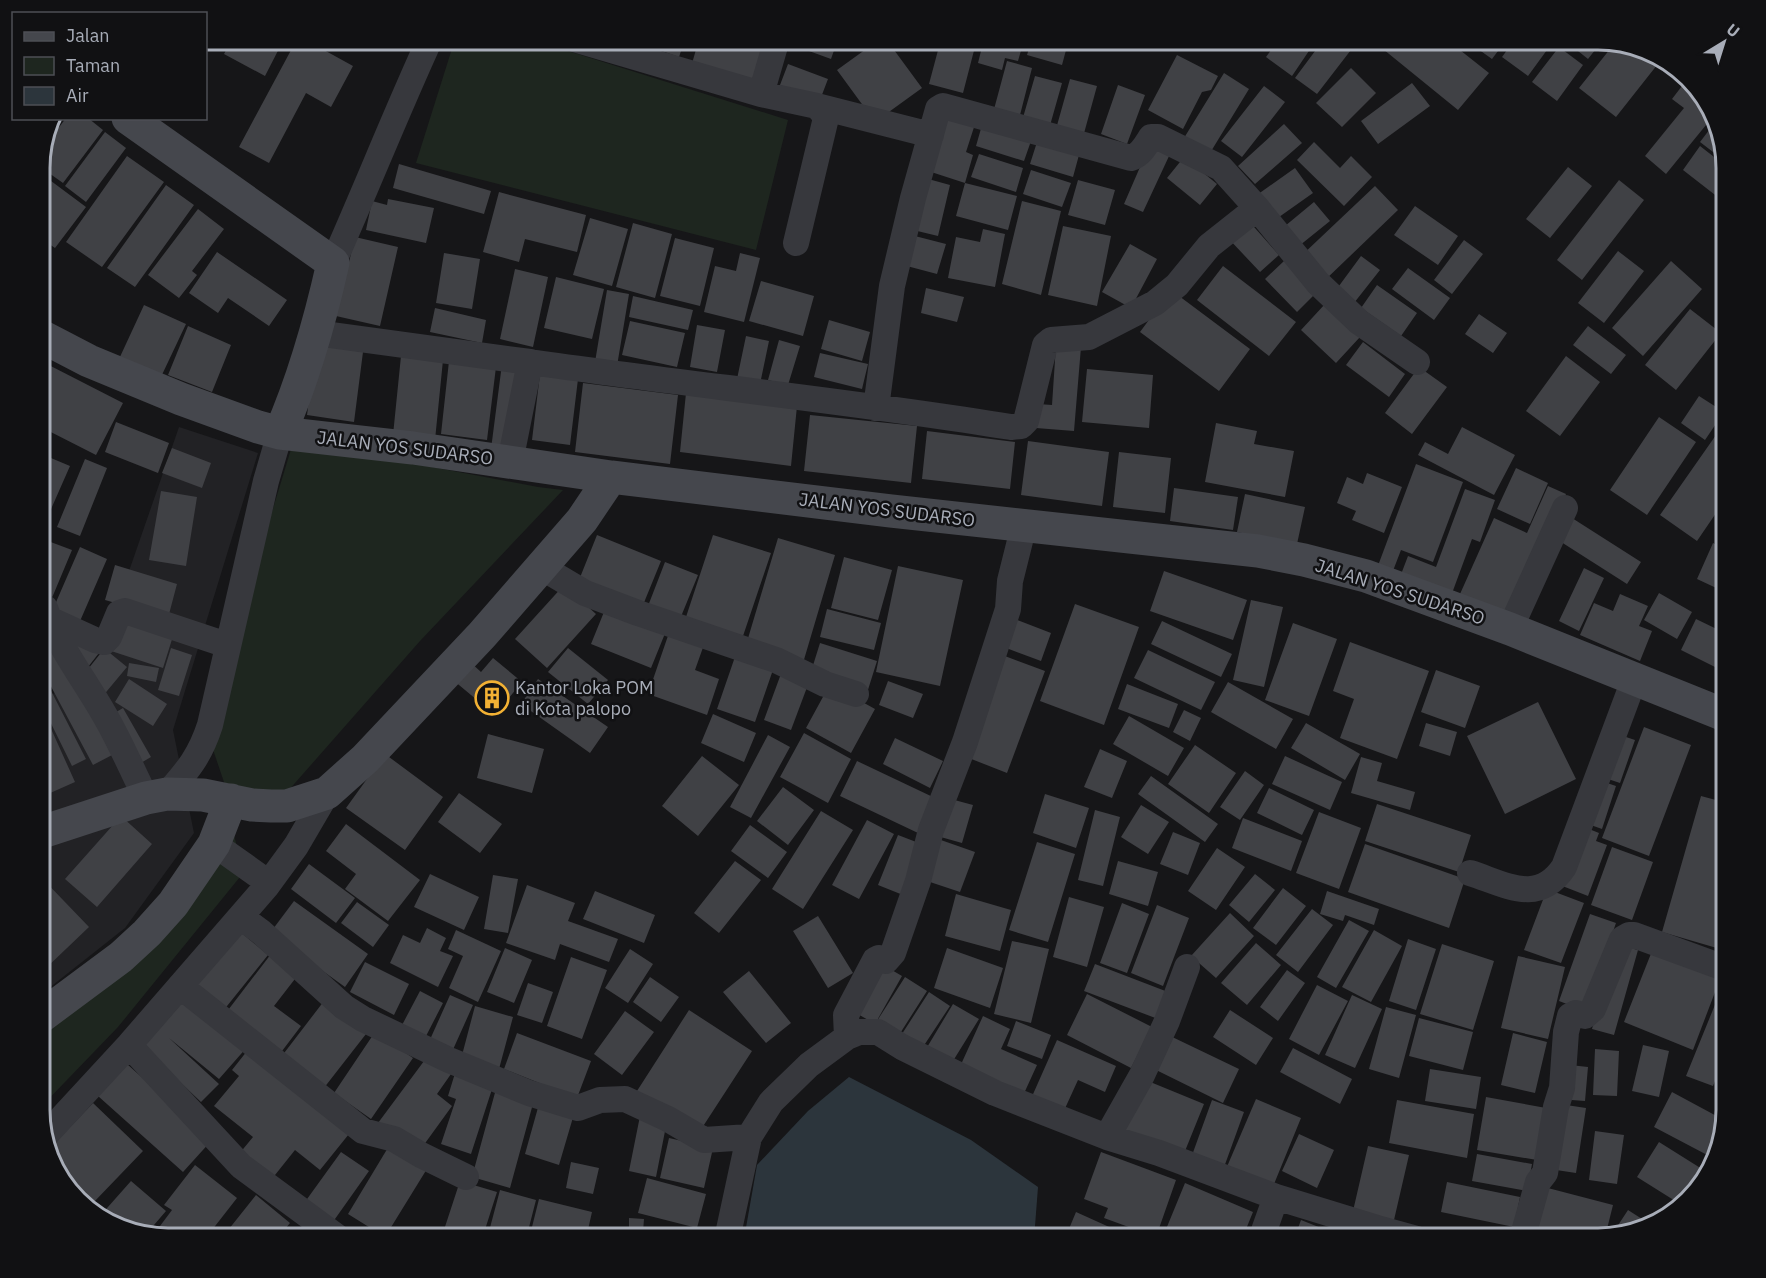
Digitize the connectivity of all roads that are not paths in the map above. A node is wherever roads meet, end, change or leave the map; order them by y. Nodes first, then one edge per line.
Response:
1 (425, 50) edge
2 (611, 50) edge
3 (774, 50) edge
4 (761, 94) junction
5 (817, 106) junction
6 (130, 120) edge
7 (930, 135) junction
8 (1257, 208) junction
9 (796, 243) dead end
10 (333, 263) junction
11 (316, 333) junction
12 (50, 341) edge
13 (530, 362) junction
14 (1417, 362) dead end
15 (876, 408) junction
16 (280, 433) junction
17 (510, 462) junction
18 (611, 477) junction
19 (1566, 508) dead end
20 (1024, 525) junction
21 (541, 567) junction
22 (50, 616) edge
23 (50, 619) edge
24 (1510, 629) junction
25 (227, 645) junction
26 (1634, 680) junction
27 (856, 694) dead end
28 (1716, 711) edge
29 (327, 793) junction
30 (156, 796) junction
31 (231, 800) junction
32 (50, 830) edge
33 (214, 844) junction
34 (1470, 873) dead end
35 (269, 883) junction
36 (241, 917) junction
37 (1716, 965) edge
38 (1187, 967) dead end
39 (180, 986) junction
40 (50, 1010) edge
41 (847, 1037) junction
42 (129, 1044) junction
43 (51, 1129) edge
44 (749, 1137) junction
45 (1107, 1137) junction
46 (466, 1177) dead end
47 (1276, 1197) junction
48 (325, 1228) edge
49 (729, 1228) edge
50 (1264, 1228) edge
51 (1377, 1228) edge
52 (1525, 1228) edge

1 - 10 street
2 - 4 street
3 - 4 street
4 - 5 street
5 - 7 street
5 - 9 street
6 - 10 street
7 - 8 street
7 - 15 street
8 - 14 street
8 - 15 street
10 - 11 street
11 - 13 street
11 - 16 street
12 - 16 street, JALAN YOS SUDARSO
13 - 15 street
13 - 17 street
16 - 17 street, JALAN YOS SUDARSO
16 - 25 street
17 - 18 street, JALAN YOS SUDARSO
18 - 20 street, JALAN YOS SUDARSO
18 - 21 street
19 - 24 street
20 - 24 street, JALAN YOS SUDARSO
20 - 41 street
21 - 27 street
21 - 29 street
22 - 25 street
23 - 30 street
24 - 26 street, JALAN YOS SUDARSO
25 - 30 street
26 - 28 street, JALAN YOS SUDARSO
26 - 34 street
29 - 31 street
29 - 35 street
30 - 31 street
30 - 32 street
31 - 33 street
33 - 35 street
33 - 40 street
35 - 36 street
36 - 39 street
36 - 44 street
37 - 52 street
38 - 45 street
39 - 42 street
39 - 46 street
41 - 44 street
41 - 45 street
42 - 43 street
42 - 48 street
44 - 49 street
45 - 47 street
47 - 50 street
47 - 51 street

